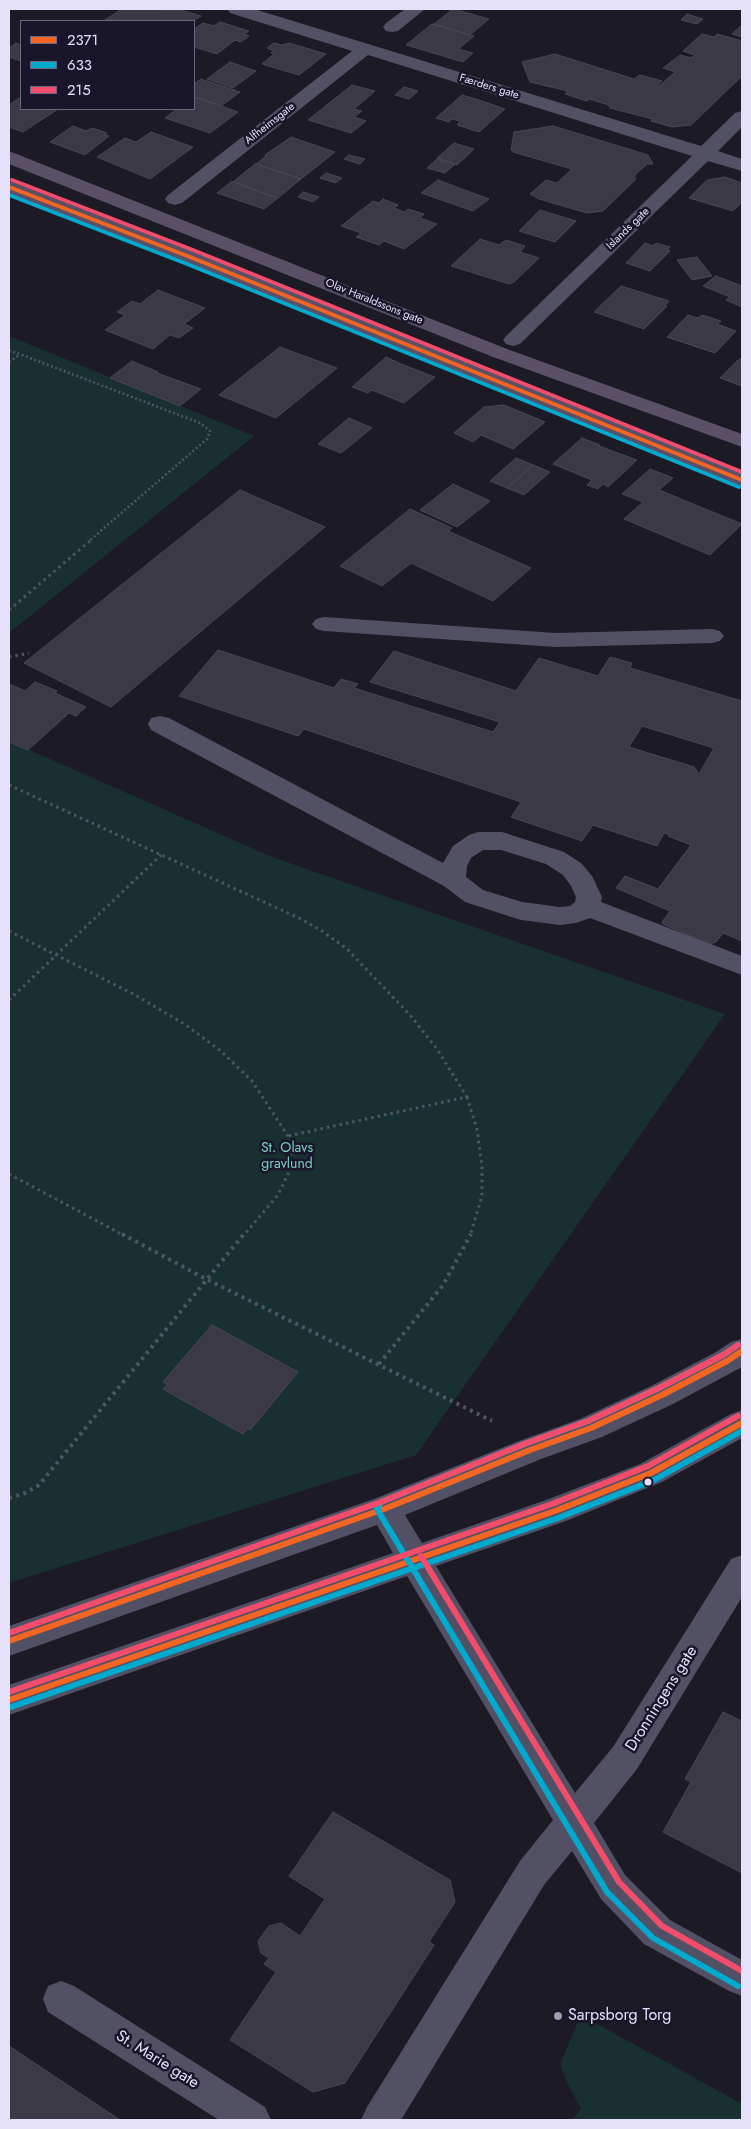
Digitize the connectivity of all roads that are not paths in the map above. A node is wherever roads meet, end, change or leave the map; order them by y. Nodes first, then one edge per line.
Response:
1 (236, 9) edge
2 (416, 9) edge
3 (392, 28) dead end
4 (365, 49) junction
5 (742, 117) edge
6 (706, 154) junction
7 (9, 157) edge
8 (742, 165) edge
9 (9, 187) edge
10 (175, 198) dead end
11 (513, 340) dead end
12 (742, 441) edge
13 (742, 480) edge
14 (324, 624) dead end
15 (712, 636) dead end
16 (160, 724) dead end
17 (453, 880) junction
18 (588, 907) junction
19 (742, 966) edge
20 (742, 1351) edge
21 (742, 1423) edge
22 (384, 1509) junction
23 (415, 1560) junction
24 (742, 1569) edge
25 (9, 1641) edge
26 (9, 1700) edge
27 (574, 1822) junction
28 (742, 1978) edge
29 (61, 1999) dead end
30 (252, 2120) edge
31 (380, 2120) edge

1 - 4 street, Færders gate
2 - 3 street
4 - 6 street, Færders gate
4 - 10 street, Alfheimsgate
5 - 6 street, Islands gate
6 - 8 street, Færders gate
6 - 11 street, Islands gate
7 - 12 main road, Olav Haraldssons gate
9 - 13 main road
14 - 15 street
16 - 17 street
17 - 18 street
17 - 18 street
18 - 19 street
20 - 22 street
21 - 23 street
22 - 23 street
22 - 25 street
23 - 26 street
23 - 27 street
24 - 27 street, Dronningens gate
27 - 28 street
27 - 31 street, Dronningens gate
29 - 30 street, St. Marie gate

